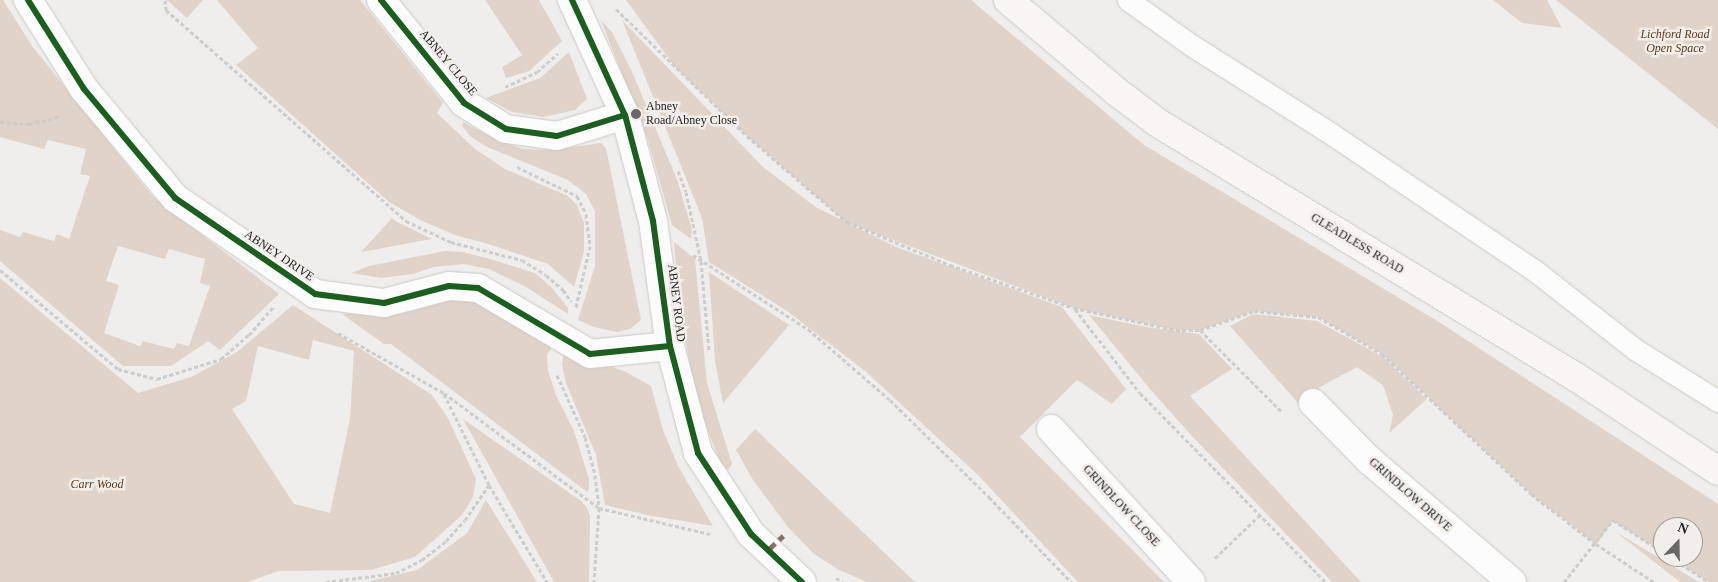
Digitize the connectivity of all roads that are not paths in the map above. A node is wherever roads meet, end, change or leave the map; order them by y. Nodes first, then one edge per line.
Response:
1 (28, 0) edge
2 (381, 0) edge
3 (572, 0) edge
4 (1008, 0) edge
5 (1128, 0) edge
6 (625, 115) junction
7 (670, 346) junction
8 (1718, 401) edge
9 (1313, 403) road end
10 (1051, 429) dead end
11 (1718, 471) edge
12 (802, 582) edge
13 (1191, 582) edge
14 (1512, 582) edge

1 - 7 street, ABNEY DRIVE
2 - 6 street, ABNEY CLOSE
3 - 6 street, ABNEY ROAD
4 - 11 main road, GLEADLESS ROAD
5 - 8 lane
6 - 7 street, ABNEY ROAD
7 - 12 street, ABNEY ROAD
9 - 14 street, GRINDLOW DRIVE
10 - 13 street, GRINDLOW CLOSE

